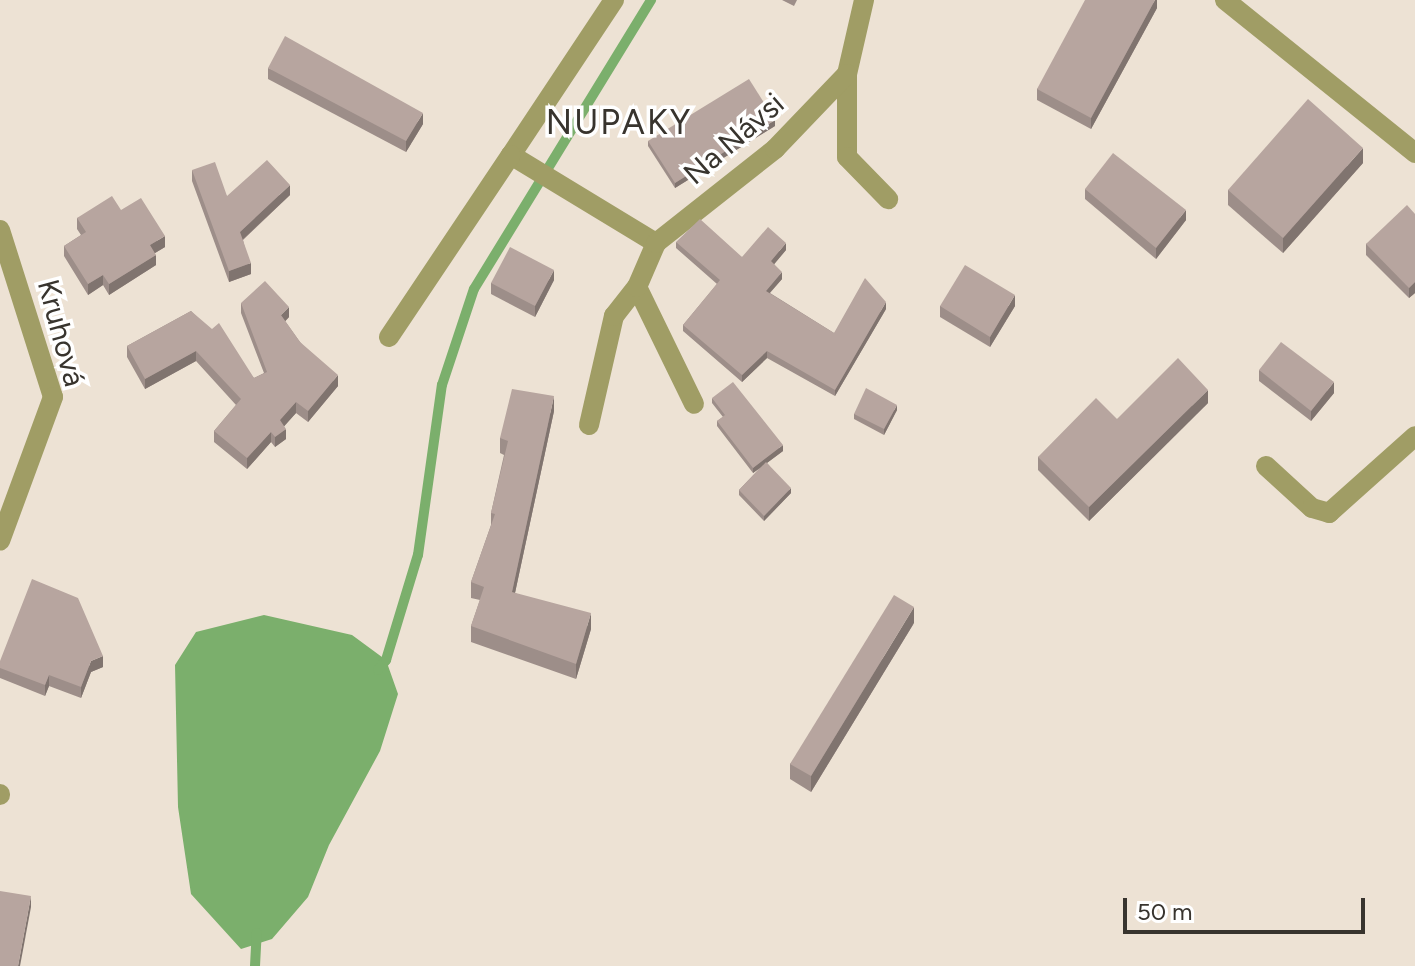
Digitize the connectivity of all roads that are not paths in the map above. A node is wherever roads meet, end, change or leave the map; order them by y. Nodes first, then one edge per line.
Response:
1 (614, 0) edge
2 (864, 0) edge
3 (1225, 0) edge
4 (847, 74) junction
5 (1415, 153) edge
6 (519, 160) junction
7 (888, 199) dead end
8 (0, 230) edge
9 (656, 243) junction
10 (637, 287) junction
11 (389, 337) dead end
12 (694, 404) dead end
13 (589, 425) dead end
14 (1415, 436) edge
15 (1266, 466) dead end
16 (0, 541) edge

1 - 6 street
2 - 4 street
3 - 5 street
4 - 7 street
4 - 9 street, Na Návsi
6 - 9 street
6 - 11 street
8 - 16 street, Kruhová
9 - 10 street, Na Návsi
10 - 12 street
10 - 13 street, Na Návsi
14 - 15 street

